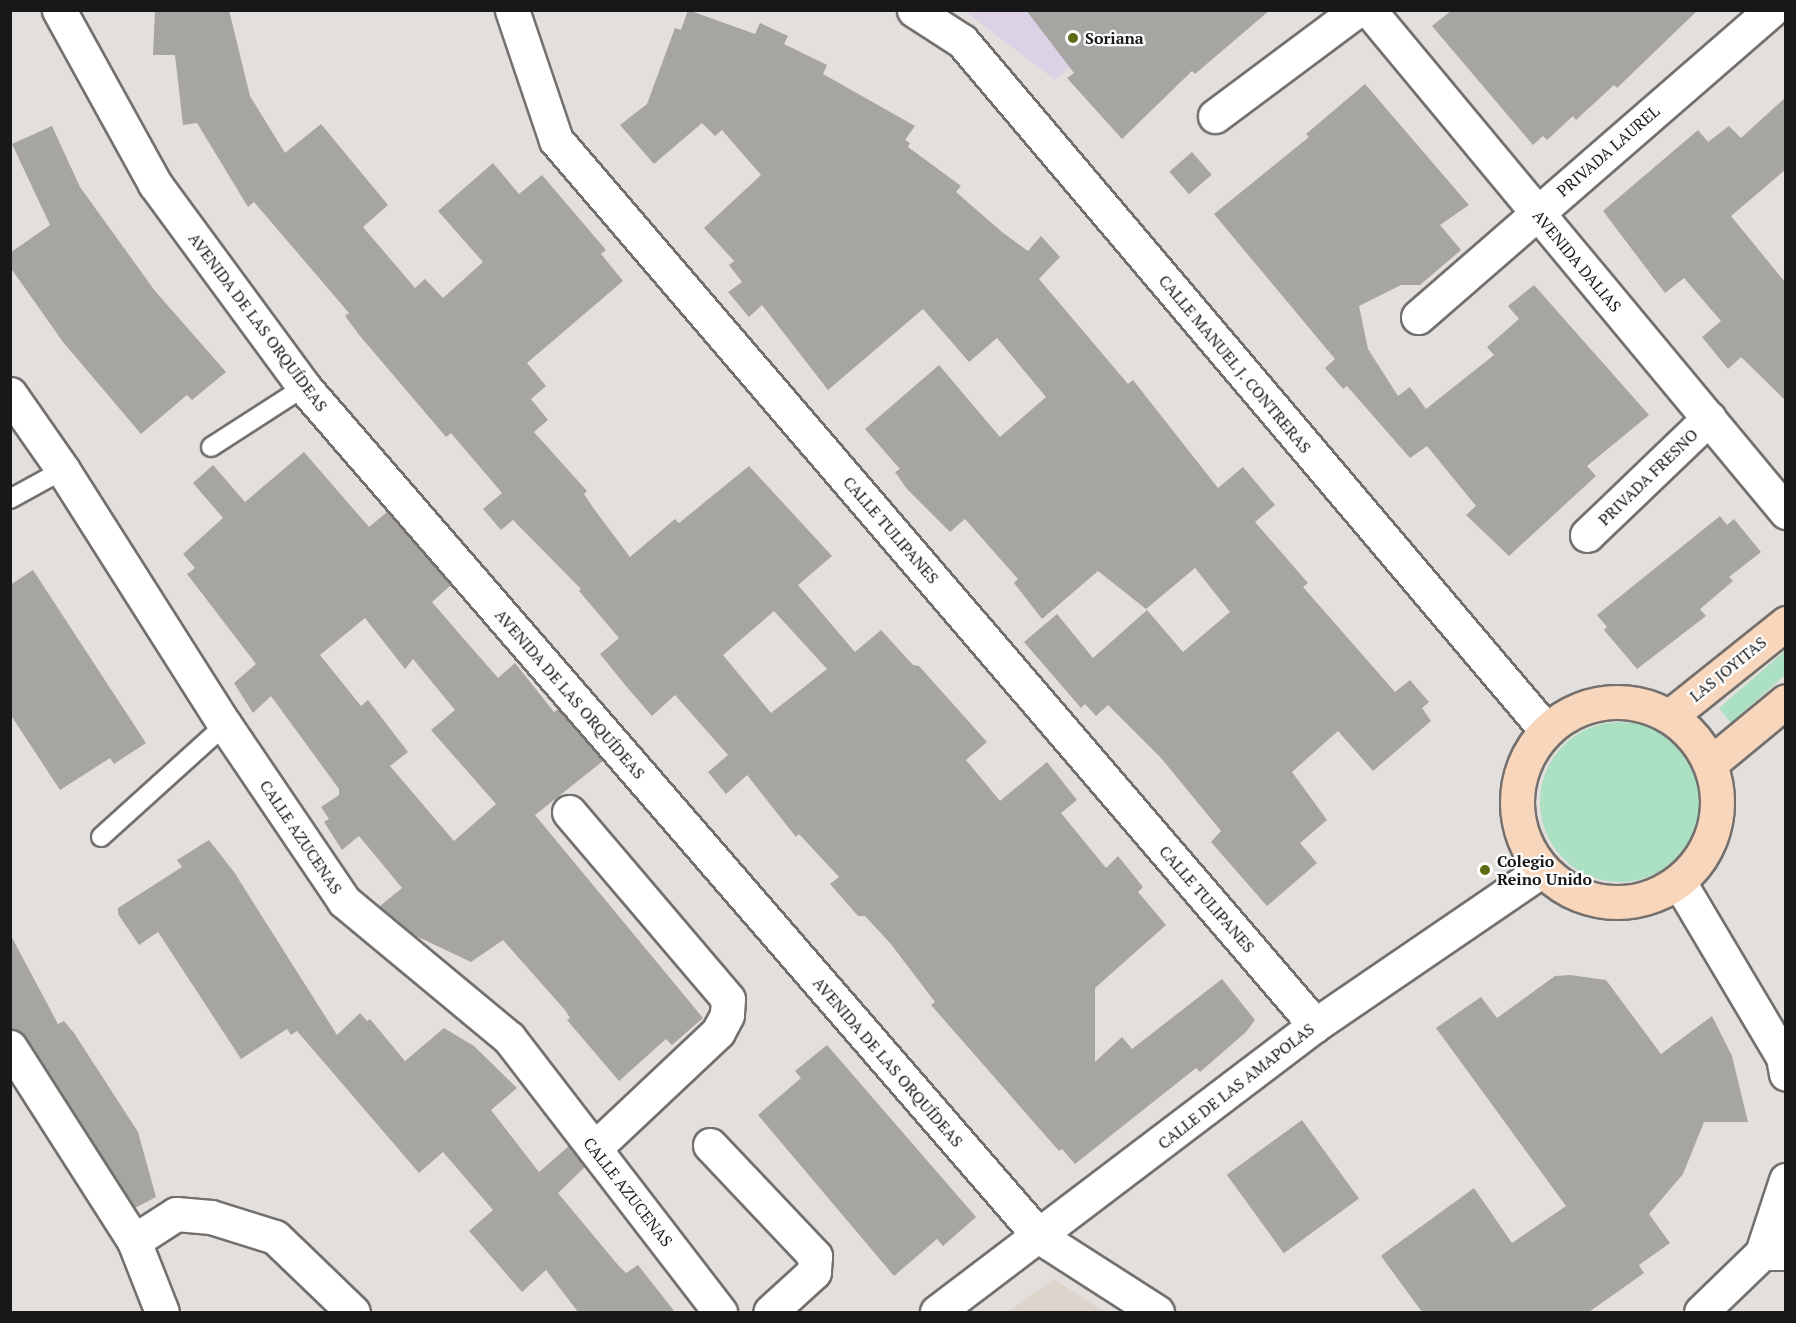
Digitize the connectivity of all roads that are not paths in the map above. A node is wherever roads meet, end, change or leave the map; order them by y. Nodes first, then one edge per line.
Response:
1 (59, 10) edge
2 (512, 10) edge
3 (914, 10) edge
4 (1357, 10) edge
5 (1369, 10) edge
6 (1771, 10) edge
7 (1215, 116) dead end
8 (1536, 213) junction
9 (1418, 316) dead end
10 (304, 387) junction
11 (10, 394) edge
12 (1709, 418) junction
13 (211, 447) dead end
14 (63, 470) junction
15 (10, 499) edge
16 (1785, 512) edge
17 (1587, 535) dead end
18 (1785, 622) edge
19 (1785, 701) edge
20 (1670, 716) junction
21 (225, 725) junction
22 (1546, 730) junction
23 (1711, 763) junction
24 (569, 812) dead end
25 (101, 837) dead end
26 (1542, 870) junction
27 (1679, 882) junction
28 (1315, 1025) junction
29 (10, 1047) edge
30 (1785, 1074) edge
31 (710, 1145) dead end
32 (594, 1149) junction
33 (1785, 1180) edge
34 (1040, 1237) junction
35 (134, 1241) junction
36 (1774, 1253) edge
37 (162, 1312) edge
38 (353, 1312) edge
39 (720, 1312) edge
40 (770, 1312) edge
41 (937, 1312) edge
42 (1156, 1312) edge
43 (1701, 1312) edge

1 - 10 street, AVENIDA DE LAS ORQUÍDEAS
2 - 28 street, CALLE TULIPANES
3 - 22 street, CALLE MANUEL J. CONTRERAS
4 - 7 street
5 - 8 street, AVENIDA DALIAS
6 - 8 street, PRIVADA LAUREL
8 - 9 street, PRIVADA LAUREL
8 - 12 street, AVENIDA DALIAS
10 - 13 lane
10 - 34 street, AVENIDA DE LAS ORQUÍDEAS
11 - 14 street, CALLE AZUCENAS
12 - 16 street, AVENIDA DALIAS
12 - 17 street, PRIVADA FRESNO
14 - 15 lane
14 - 21 street, CALLE AZUCENAS
18 - 20 main road, LAS JOYITAS
19 - 23 main road
20 - 22 main road
20 - 23 main road
21 - 25 lane
21 - 32 street, CALLE AZUCENAS
22 - 26 main road
23 - 27 main road
24 - 32 street
26 - 27 main road
26 - 28 street, CALLE DE LAS AMAPOLAS
27 - 30 street
28 - 34 street, CALLE DE LAS AMAPOLAS
29 - 35 street
31 - 40 street
32 - 39 street, CALLE AZUCENAS
33 - 36 street
34 - 41 street, CALLE DE LAS AMAPOLAS
34 - 42 street, AVENIDA DE LAS ORQUÍDEAS
35 - 37 street
35 - 38 street
36 - 43 street

